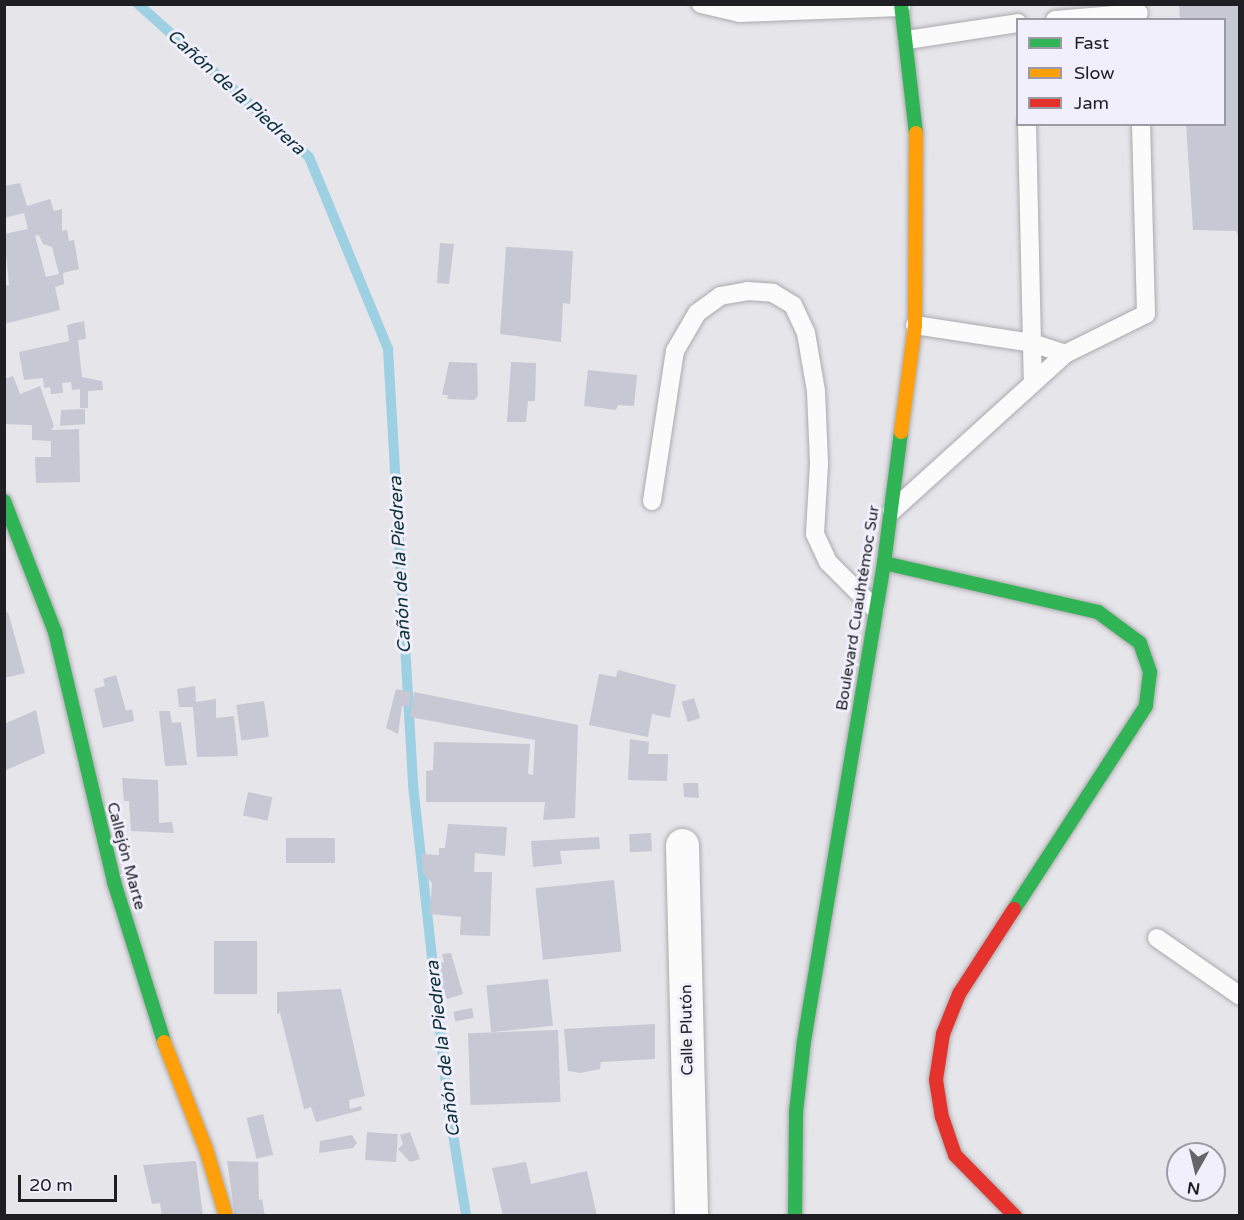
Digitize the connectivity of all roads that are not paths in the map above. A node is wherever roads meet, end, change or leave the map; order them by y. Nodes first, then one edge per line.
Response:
1 (701, 4) edge
2 (901, 5) edge
3 (1139, 12) edge
4 (1076, 18) edge
5 (1016, 23) edge
6 (907, 40) junction
7 (1027, 126) edge
8 (1142, 126) edge
9 (915, 325) junction
10 (1032, 343) junction
11 (1065, 354) junction
12 (1033, 379) junction
13 (4, 501) edge
14 (652, 501) dead end
15 (891, 512) junction
16 (884, 563) junction
17 (874, 609) junction
18 (682, 845) dead end
19 (1157, 938) dead end
20 (1239, 996) edge
21 (226, 1215) edge
22 (691, 1215) edge
23 (795, 1215) edge
24 (1015, 1215) edge

1 - 2 lane
2 - 6 street, Boulevard Cuauhtémoc Sur
3 - 4 lane
5 - 6 lane
6 - 9 street, Boulevard Cuauhtémoc Sur
7 - 10 lane
8 - 11 lane
9 - 10 lane
9 - 15 street, Boulevard Cuauhtémoc Sur
10 - 11 lane
10 - 12 lane
11 - 12 lane
12 - 15 lane
13 - 21 street, Callejón Marte
14 - 17 lane
15 - 16 street, Boulevard Cuauhtémoc Sur
16 - 17 street, Boulevard Cuauhtémoc Sur
16 - 24 street
17 - 23 street, Boulevard Cuauhtémoc Sur
18 - 22 street, Calle Plutón
19 - 20 lane

